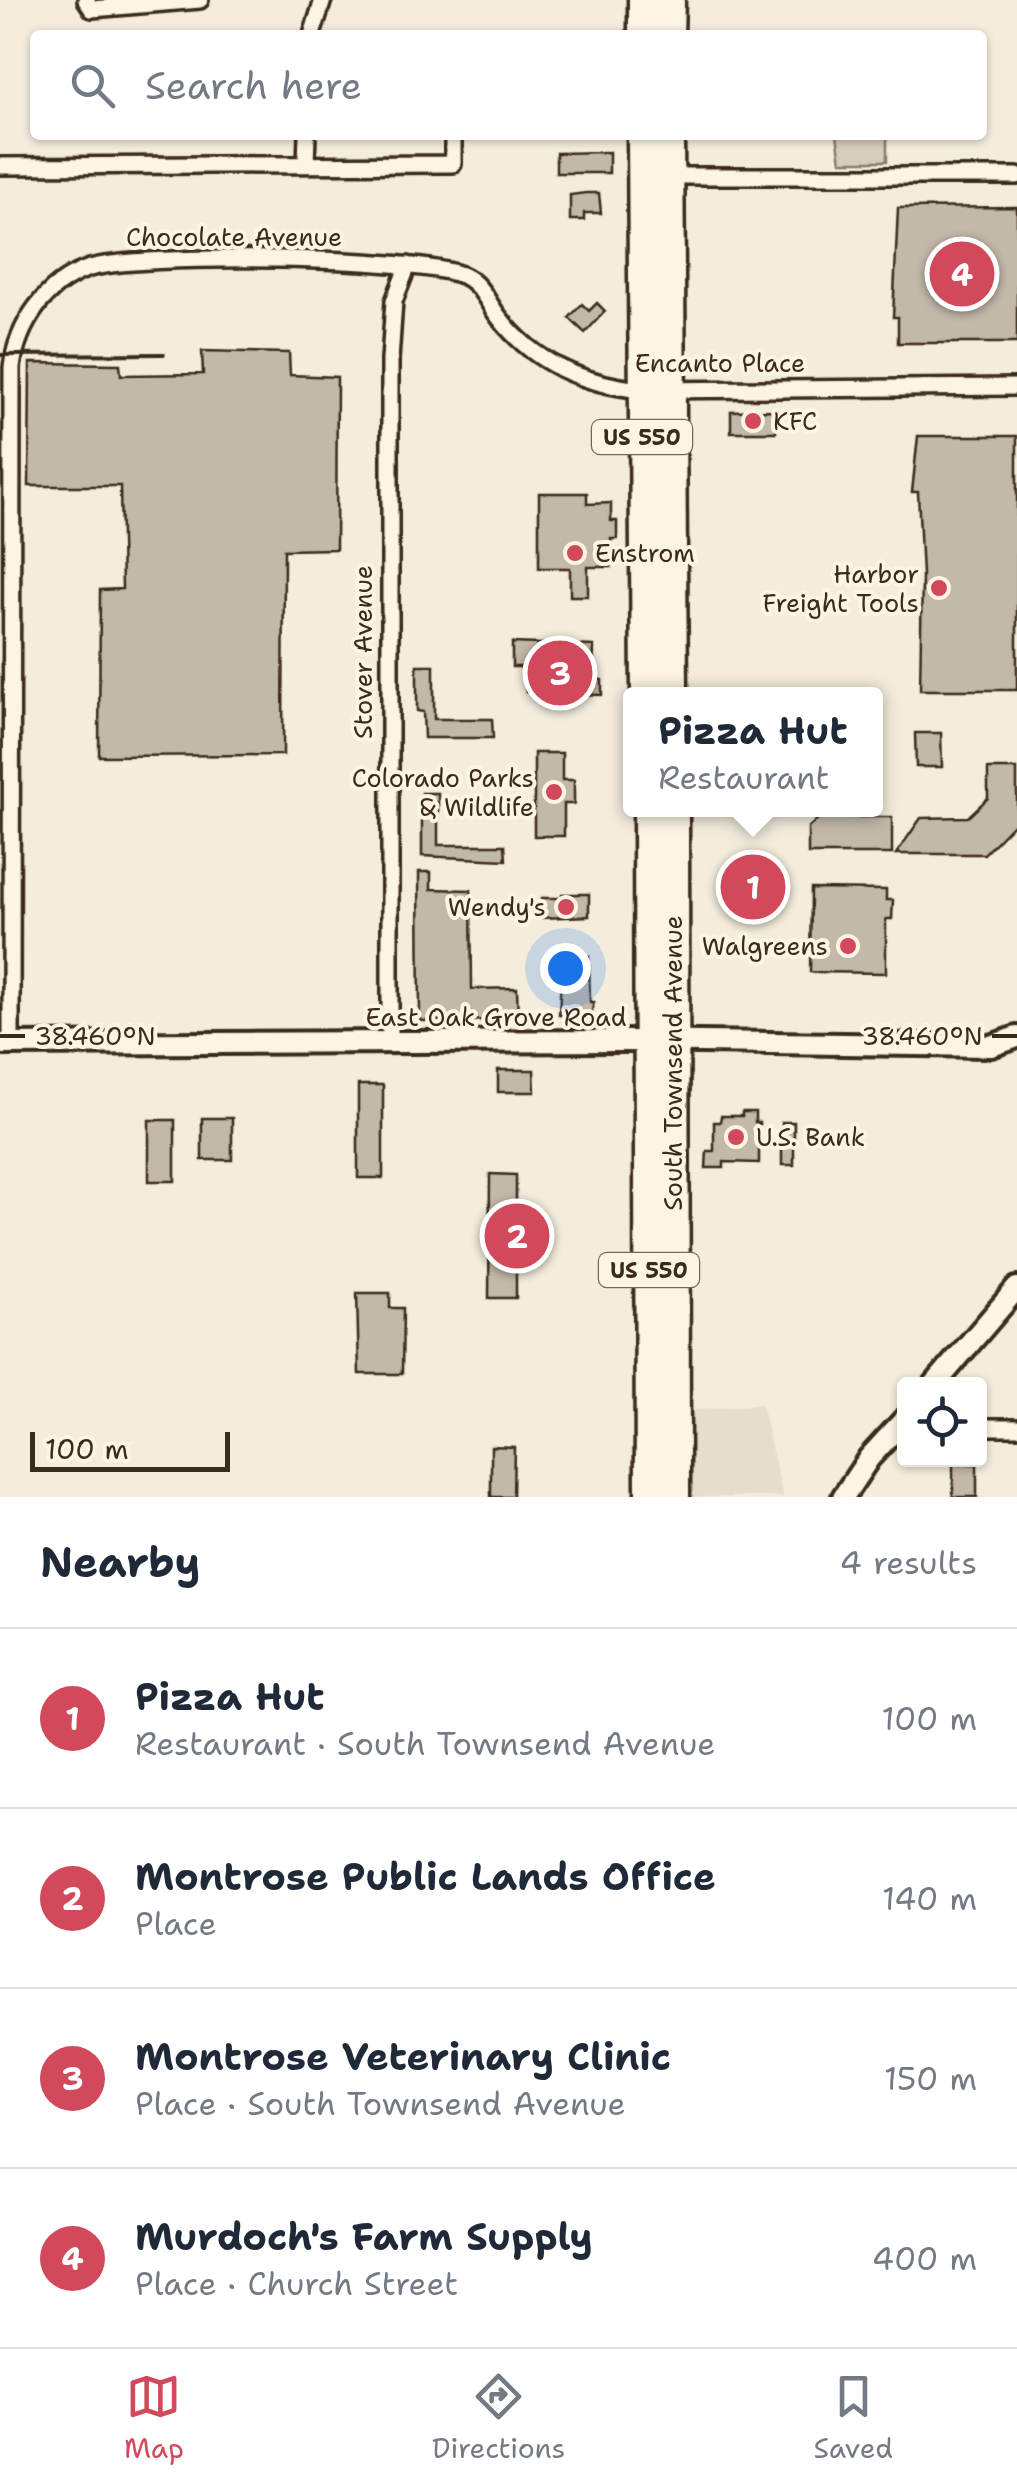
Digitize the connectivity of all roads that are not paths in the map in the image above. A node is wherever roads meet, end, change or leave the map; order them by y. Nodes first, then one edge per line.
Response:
1 (86, 0) edge
2 (200, 0) edge
3 (323, 0) edge
4 (643, 0) edge
5 (670, 0) edge
6 (314, 30) edge
7 (643, 30) edge
8 (669, 30) edge
9 (306, 140) edge
10 (454, 140) edge
11 (642, 140) edge
12 (669, 140) edge
13 (306, 164) junction
14 (0, 166) edge
15 (668, 176) junction
16 (1017, 176) edge
17 (408, 265) junction
18 (1017, 386) edge
19 (642, 390) junction
20 (671, 390) junction
21 (646, 687) edge
22 (673, 687) edge
23 (648, 817) edge
24 (674, 817) edge
25 (1017, 1037) edge
26 (390, 1042) junction
27 (661, 1043) junction
28 (5, 1044) edge
29 (991, 1046) junction
30 (1017, 1056) edge
31 (1017, 1288) edge
32 (941, 1377) edge
33 (897, 1427) edge
34 (987, 1427) edge
35 (1017, 1427) edge
36 (650, 1497) edge
37 (675, 1497) edge
38 (843, 1497) edge

1 - 2 street
3 - 6 street
4 - 7 highway
5 - 8 highway
9 - 13 street
10 - 13 street
11 - 19 highway, US 550
12 - 15 highway, US 550
13 - 14 street
15 - 16 street
15 - 20 highway, US 550
17 - 19 street, Encanto Place
17 - 26 street, Stover Avenue
17 - 28 street, Chocolate Avenue
18 - 20 street, Encanto Place
19 - 20 street, Encanto Place
19 - 21 highway, US 550
20 - 22 highway, US 550
23 - 27 highway, South Townsend Avenue / US 550
24 - 27 highway, South Townsend Avenue / US 550
25 - 29 street, East Oak Grove Road
26 - 27 street, East Oak Grove Road
26 - 28 street, East Oak Grove Road
27 - 29 street, East Oak Grove Road
27 - 36 highway, South Townsend Avenue / US 550
27 - 37 highway, South Townsend Avenue / US 550
29 - 30 street, East Oak Grove Road
31 - 32 street
33 - 38 street
34 - 35 street

